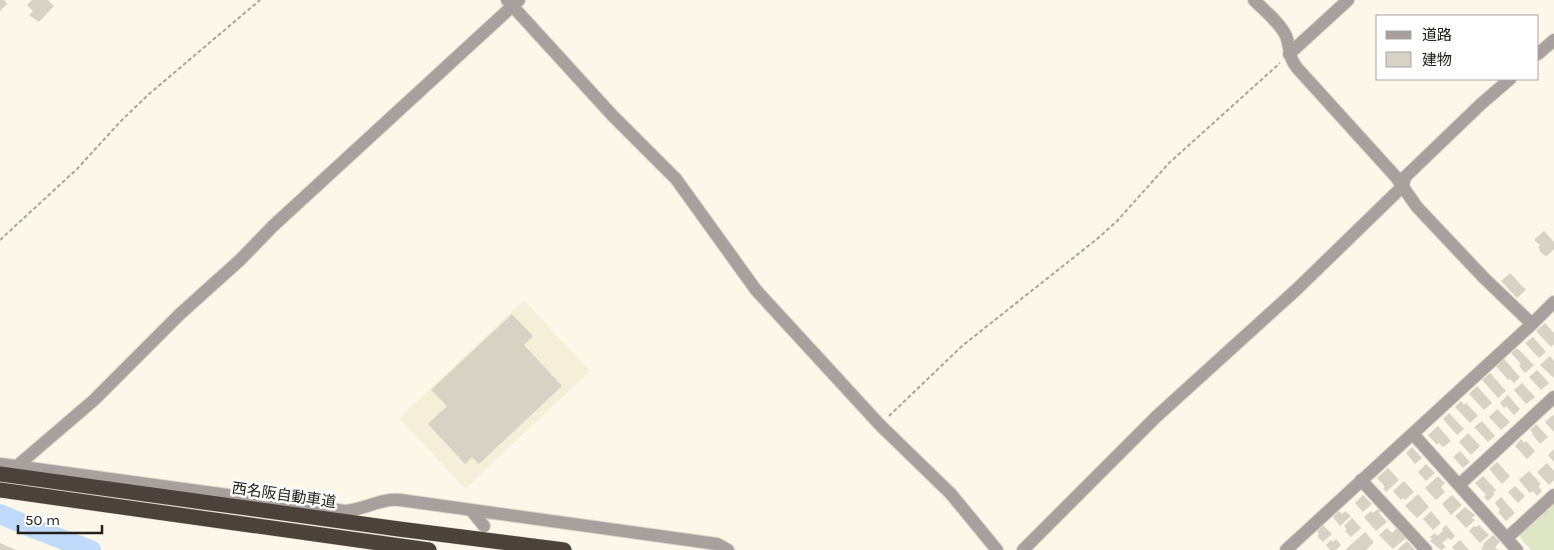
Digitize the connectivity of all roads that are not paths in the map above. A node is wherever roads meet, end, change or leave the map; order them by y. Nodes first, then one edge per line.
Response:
1 (1254, 0) edge
2 (1348, 0) edge
3 (513, 2) edge
4 (1554, 40) edge
5 (1539, 53) edge
6 (1289, 54) junction
7 (1509, 80) edge
8 (1403, 186) junction
9 (1554, 302) edge
10 (1532, 324) junction
11 (1554, 397) edge
12 (1412, 434) junction
13 (0, 464) edge
14 (17, 466) junction
15 (0, 474) edge
16 (1361, 480) junction
17 (1459, 486) junction
18 (0, 490) edge
19 (1554, 494) edge
20 (471, 510) junction
21 (484, 526) dead end
22 (1507, 538) junction
23 (429, 550) edge
24 (564, 550) edge
25 (728, 550) edge
26 (997, 550) edge
27 (1023, 550) edge
28 (1286, 550) edge
29 (1426, 550) edge
30 (1517, 550) edge

1 - 6 street
2 - 6 street
3 - 14 street
3 - 26 street
4 - 5 street
6 - 8 street
7 - 8 street
8 - 10 street
8 - 27 street
9 - 10 street
10 - 12 street
11 - 17 street
12 - 16 street
12 - 17 street
13 - 14 street
14 - 20 street
15 - 24 highway, 西名阪自動車道
16 - 28 street
16 - 29 street
17 - 22 street
18 - 23 highway
19 - 22 street
20 - 21 street
20 - 25 street
22 - 30 street

